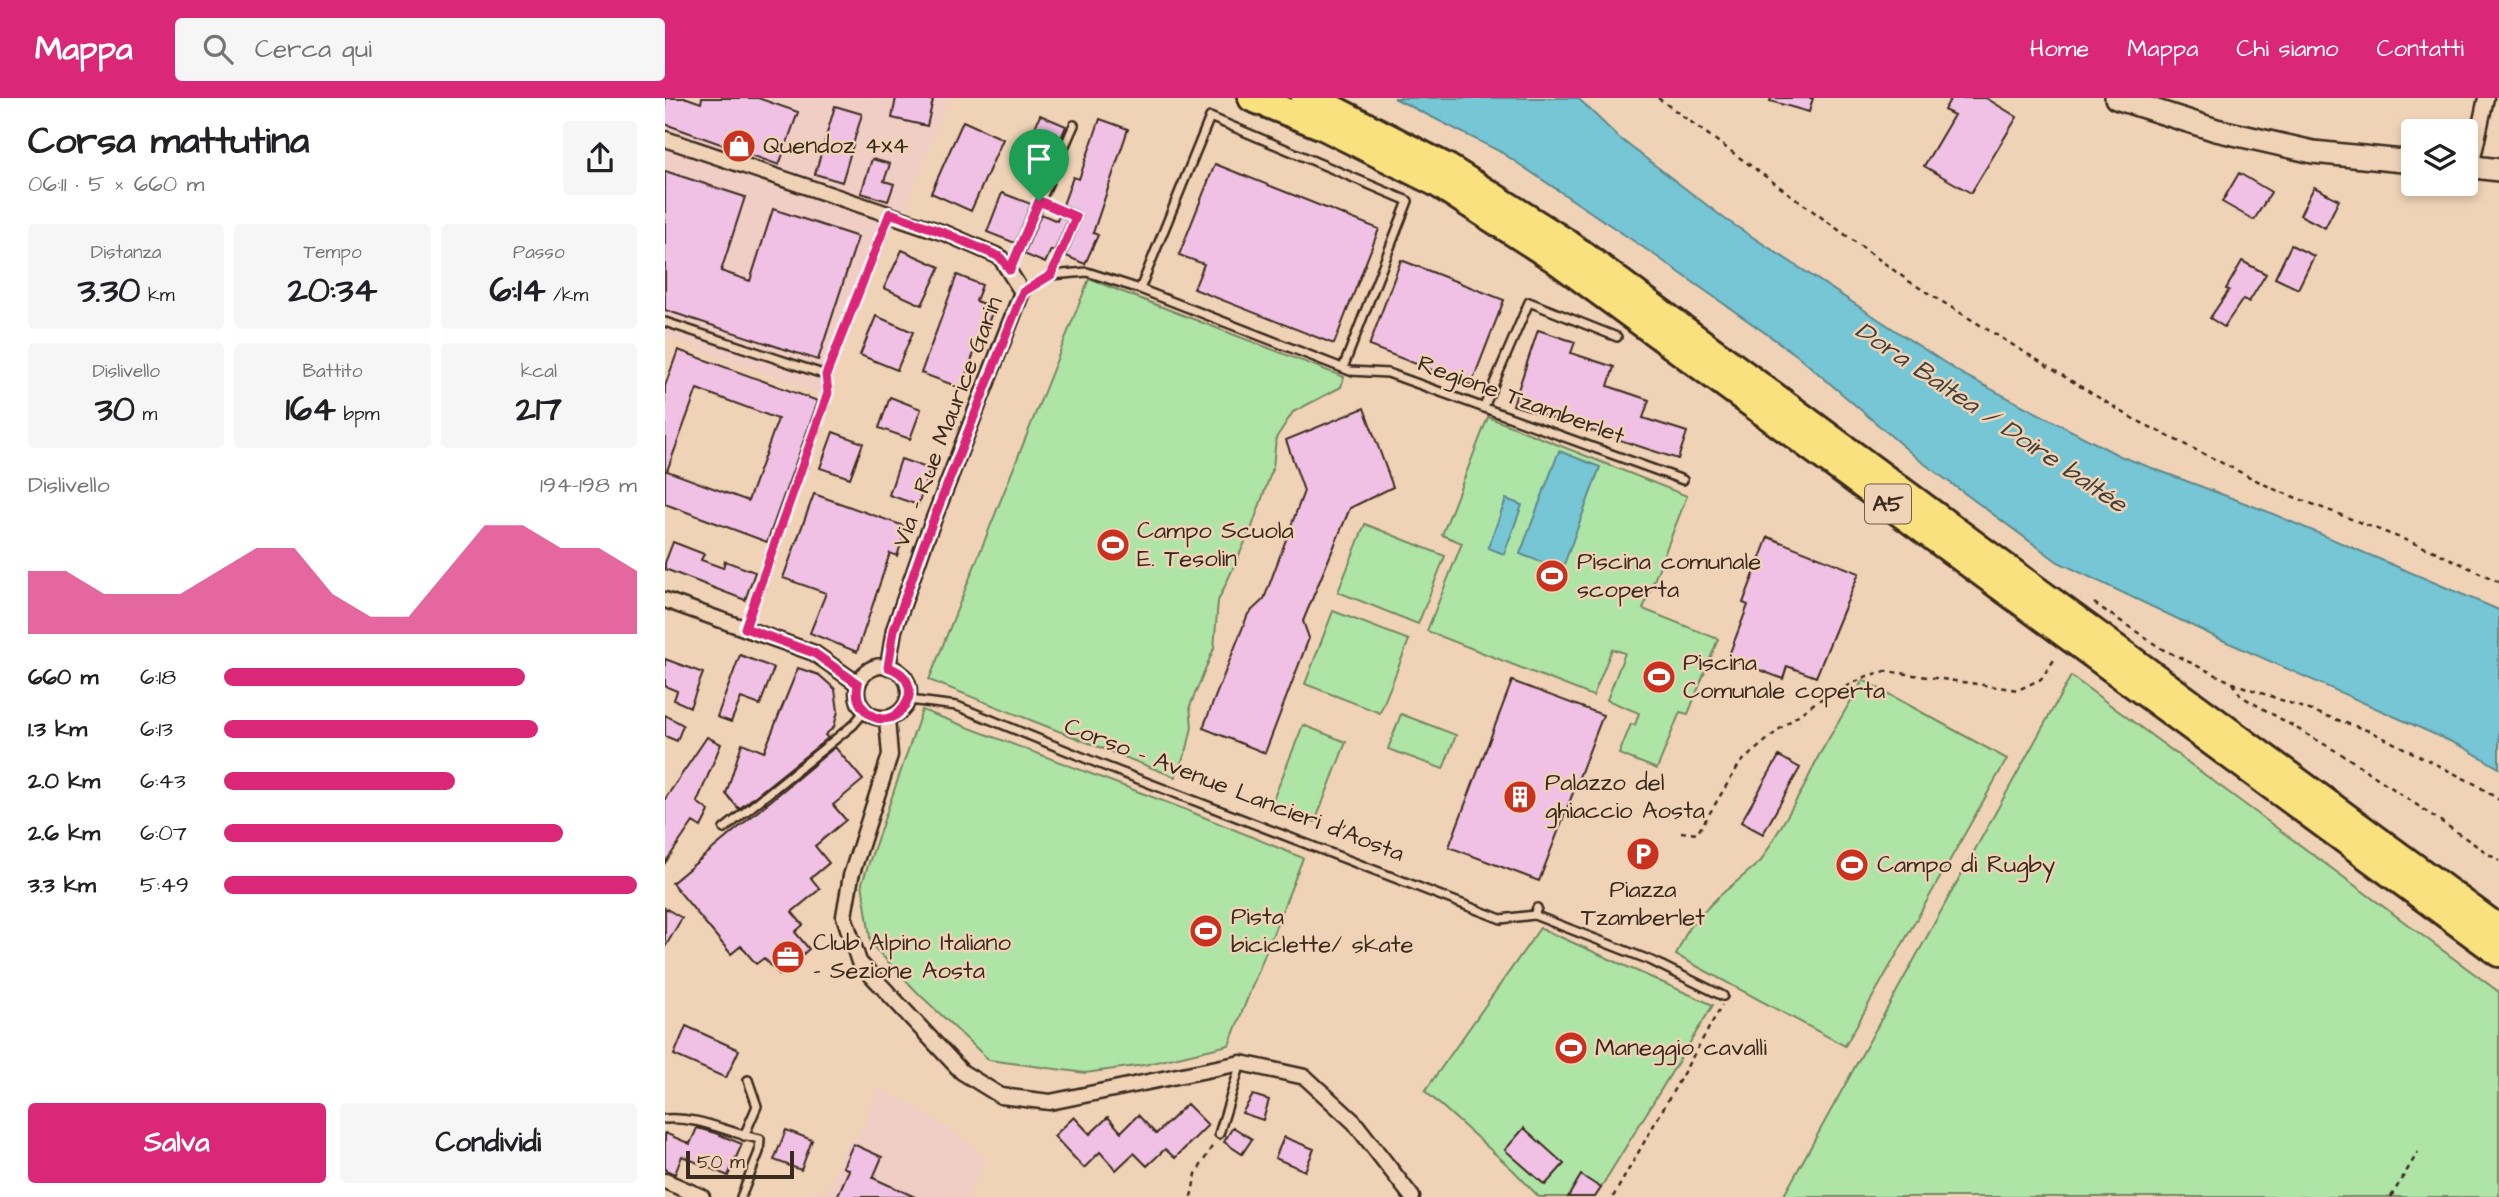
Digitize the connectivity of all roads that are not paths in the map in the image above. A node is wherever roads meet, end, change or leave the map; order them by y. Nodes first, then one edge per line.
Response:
1 (1252, 98) edge
2 (1305, 98) edge
3 (2116, 98) edge
4 (2486, 98) edge
5 (1074, 125) dead end
6 (2478, 129) edge
7 (665, 139) edge
8 (2401, 161) edge
9 (2478, 168) edge
10 (2499, 170) edge
11 (1039, 201) junction
12 (890, 213) junction
13 (1010, 270) junction
14 (1051, 275) junction
15 (1140, 289) junction
16 (1023, 292) junction
17 (665, 323) edge
18 (1617, 337) dead end
19 (1343, 368) junction
20 (826, 375) junction
21 (1484, 407) junction
22 (1683, 480) dead end
23 (665, 600) edge
24 (745, 628) junction
25 (888, 667) junction
26 (858, 684) junction
27 (909, 700) junction
28 (865, 711) junction
29 (887, 719) junction
30 (724, 829) dead end
31 (2499, 929) edge
32 (2499, 953) edge
33 (1723, 996) road end
34 (1241, 1063) junction
35 (748, 1080) dead end
36 (665, 1119) edge
37 (1219, 1134) road end
38 (744, 1136) junction
39 (665, 1181) edge
40 (702, 1197) edge
41 (741, 1197) edge
42 (1412, 1197) edge

1 - 32 highway, A5
2 - 31 highway, A5
3 - 8 main road
4 - 6 street
5 - 11 lane
7 - 12 street, Via - Rue Maurice Garin
9 - 10 main road
11 - 13 lane
11 - 14 lane
12 - 13 street, Via - Rue Maurice Garin
12 - 20 lane
13 - 16 street, Via - Rue Maurice Garin
14 - 15 lane, Regione Tzamberlet
14 - 16 lane, Regione Tzamberlet
15 - 19 lane, Regione Tzamberlet
15 - 19 lane
16 - 25 street, Via - Rue Maurice Garin
17 - 20 lane
18 - 21 lane
19 - 21 lane, Regione Tzamberlet
20 - 24 lane
21 - 22 lane, Regione Tzamberlet
23 - 24 street
24 - 26 street
25 - 26 street
25 - 27 street
26 - 28 street
27 - 29 street
27 - 33 lane, Corso - Avenue Lancieri d'Aosta
28 - 29 street
28 - 30 lane
29 - 34 street
34 - 37 lane
34 - 42 street
35 - 38 lane
36 - 38 lane
38 - 41 lane
39 - 40 street

